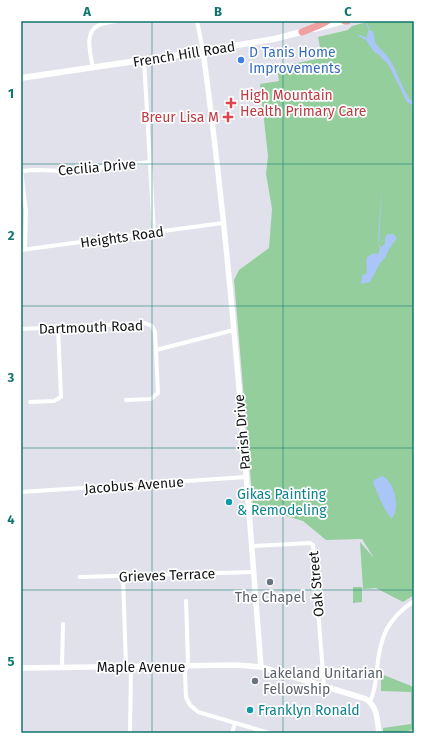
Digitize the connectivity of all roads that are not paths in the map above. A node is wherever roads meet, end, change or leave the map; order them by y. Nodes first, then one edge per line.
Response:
1 (117, 21) edge
2 (197, 21) edge
3 (327, 21) edge
4 (346, 21) edge
5 (302, 32) junction
6 (203, 51) junction
7 (144, 60) junction
8 (93, 68) junction
9 (21, 78) edge
10 (150, 162) junction
11 (21, 171) edge
12 (223, 223) junction
13 (154, 233) junction
14 (23, 249) edge
15 (58, 327) junction
16 (21, 329) edge
17 (234, 330) junction
18 (156, 350) junction
19 (126, 400) dead end
20 (30, 402) dead end
21 (246, 477) junction
22 (21, 492) edge
23 (252, 546) junction
24 (254, 572) junction
25 (123, 576) junction
26 (80, 577) dead end
27 (414, 601) edge
28 (186, 602) dead end
29 (63, 624) dead end
30 (62, 667) junction
31 (129, 667) junction
32 (187, 667) junction
33 (261, 667) junction
34 (21, 668) edge
35 (324, 686) junction
36 (370, 702) junction
37 (235, 723) junction
38 (130, 733) edge
39 (232, 733) edge
40 (269, 733) edge
41 (379, 733) edge

1 - 8 street
2 - 6 street
3 - 5 main road
4 - 5 main road, French Hill Road
5 - 6 main road, French Hill Road
6 - 7 main road, French Hill Road
6 - 12 street, Parish Drive
7 - 8 main road, French Hill Road
7 - 10 street
8 - 9 main road, French Hill Road
10 - 11 street, Cecilia Drive
10 - 13 street
11 - 14 street
12 - 13 street, Heights Road
12 - 17 street, Parish Drive
13 - 14 street, Heights Road
15 - 16 street, Dartmouth Road
15 - 18 street, Dartmouth Road
15 - 20 street
17 - 18 street, Dartmouth Road
17 - 21 street, Parish Drive
18 - 19 street
21 - 22 street, Jacobus Avenue
21 - 23 street, Parish Drive
23 - 24 street, Parish Drive
23 - 35 street, Oak Street
24 - 25 street, Grieves Terrace
24 - 33 street, Parish Drive
25 - 26 street, Grieves Terrace
25 - 31 street
27 - 36 street
28 - 32 street
29 - 30 street
30 - 31 street, Maple Avenue
30 - 34 street, Maple Avenue
31 - 32 street, Maple Avenue
31 - 38 street
32 - 33 street, Maple Avenue
32 - 37 street
33 - 35 street
35 - 36 street
36 - 41 street
37 - 39 street
37 - 40 street

